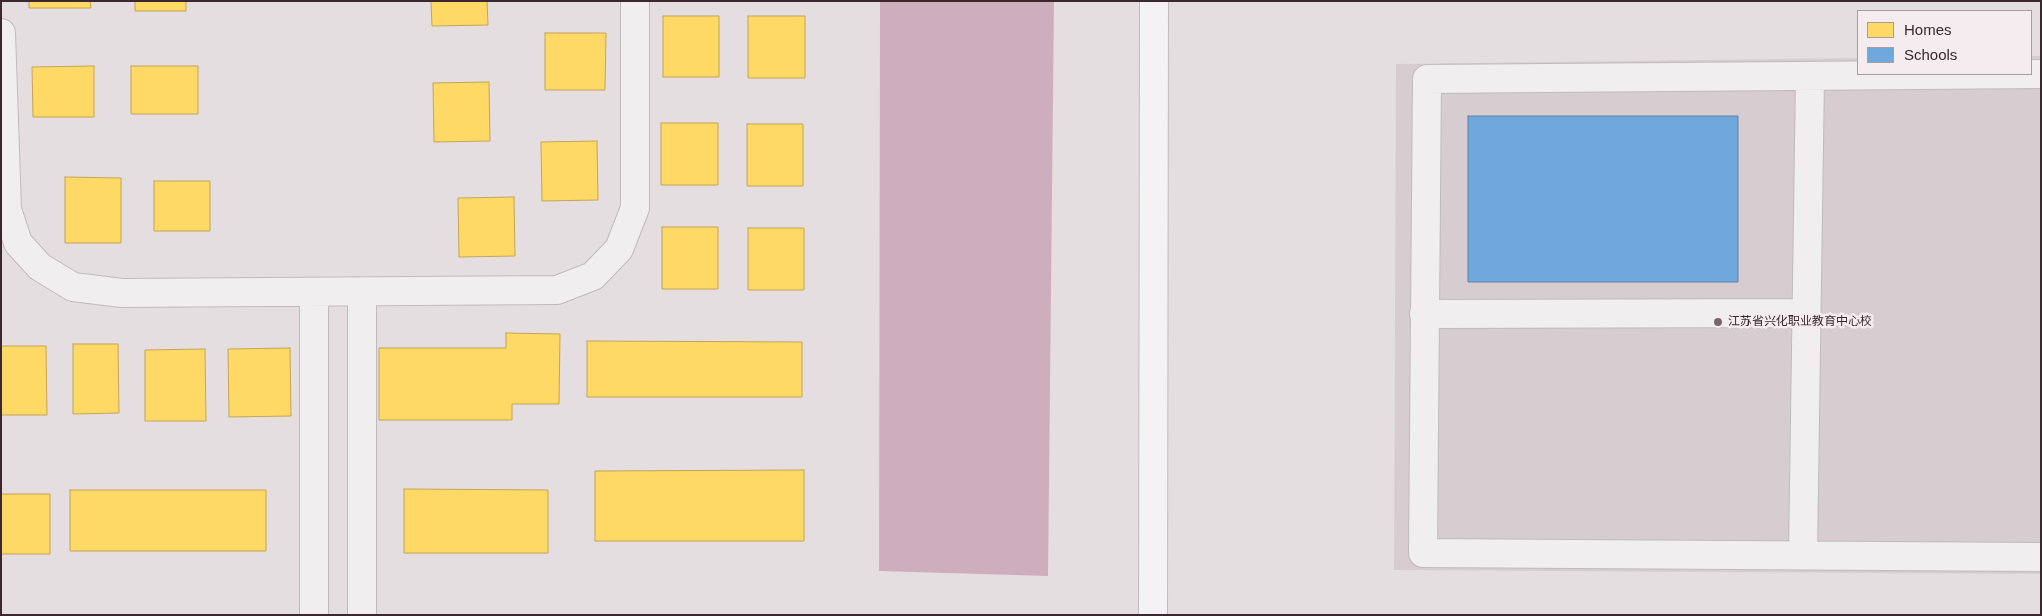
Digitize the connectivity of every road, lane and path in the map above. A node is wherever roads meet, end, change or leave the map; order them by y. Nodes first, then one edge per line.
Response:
1 (635, 1) edge
2 (1154, 1) edge
3 (1, 33) edge
4 (1926, 75) edge
5 (1810, 76) junction
6 (314, 293) junction
7 (362, 293) junction
8 (1806, 313) junction
9 (1424, 314) junction
10 (1803, 555) junction
11 (2041, 557) edge
12 (314, 615) edge
13 (362, 615) edge
14 (1153, 615) edge

1 - 7 lane
2 - 14 main road
3 - 6 lane
4 - 5 lane
5 - 8 lane
5 - 9 lane
6 - 7 lane
6 - 12 lane
7 - 13 lane
8 - 9 lane
8 - 10 lane
9 - 10 lane
10 - 11 lane

